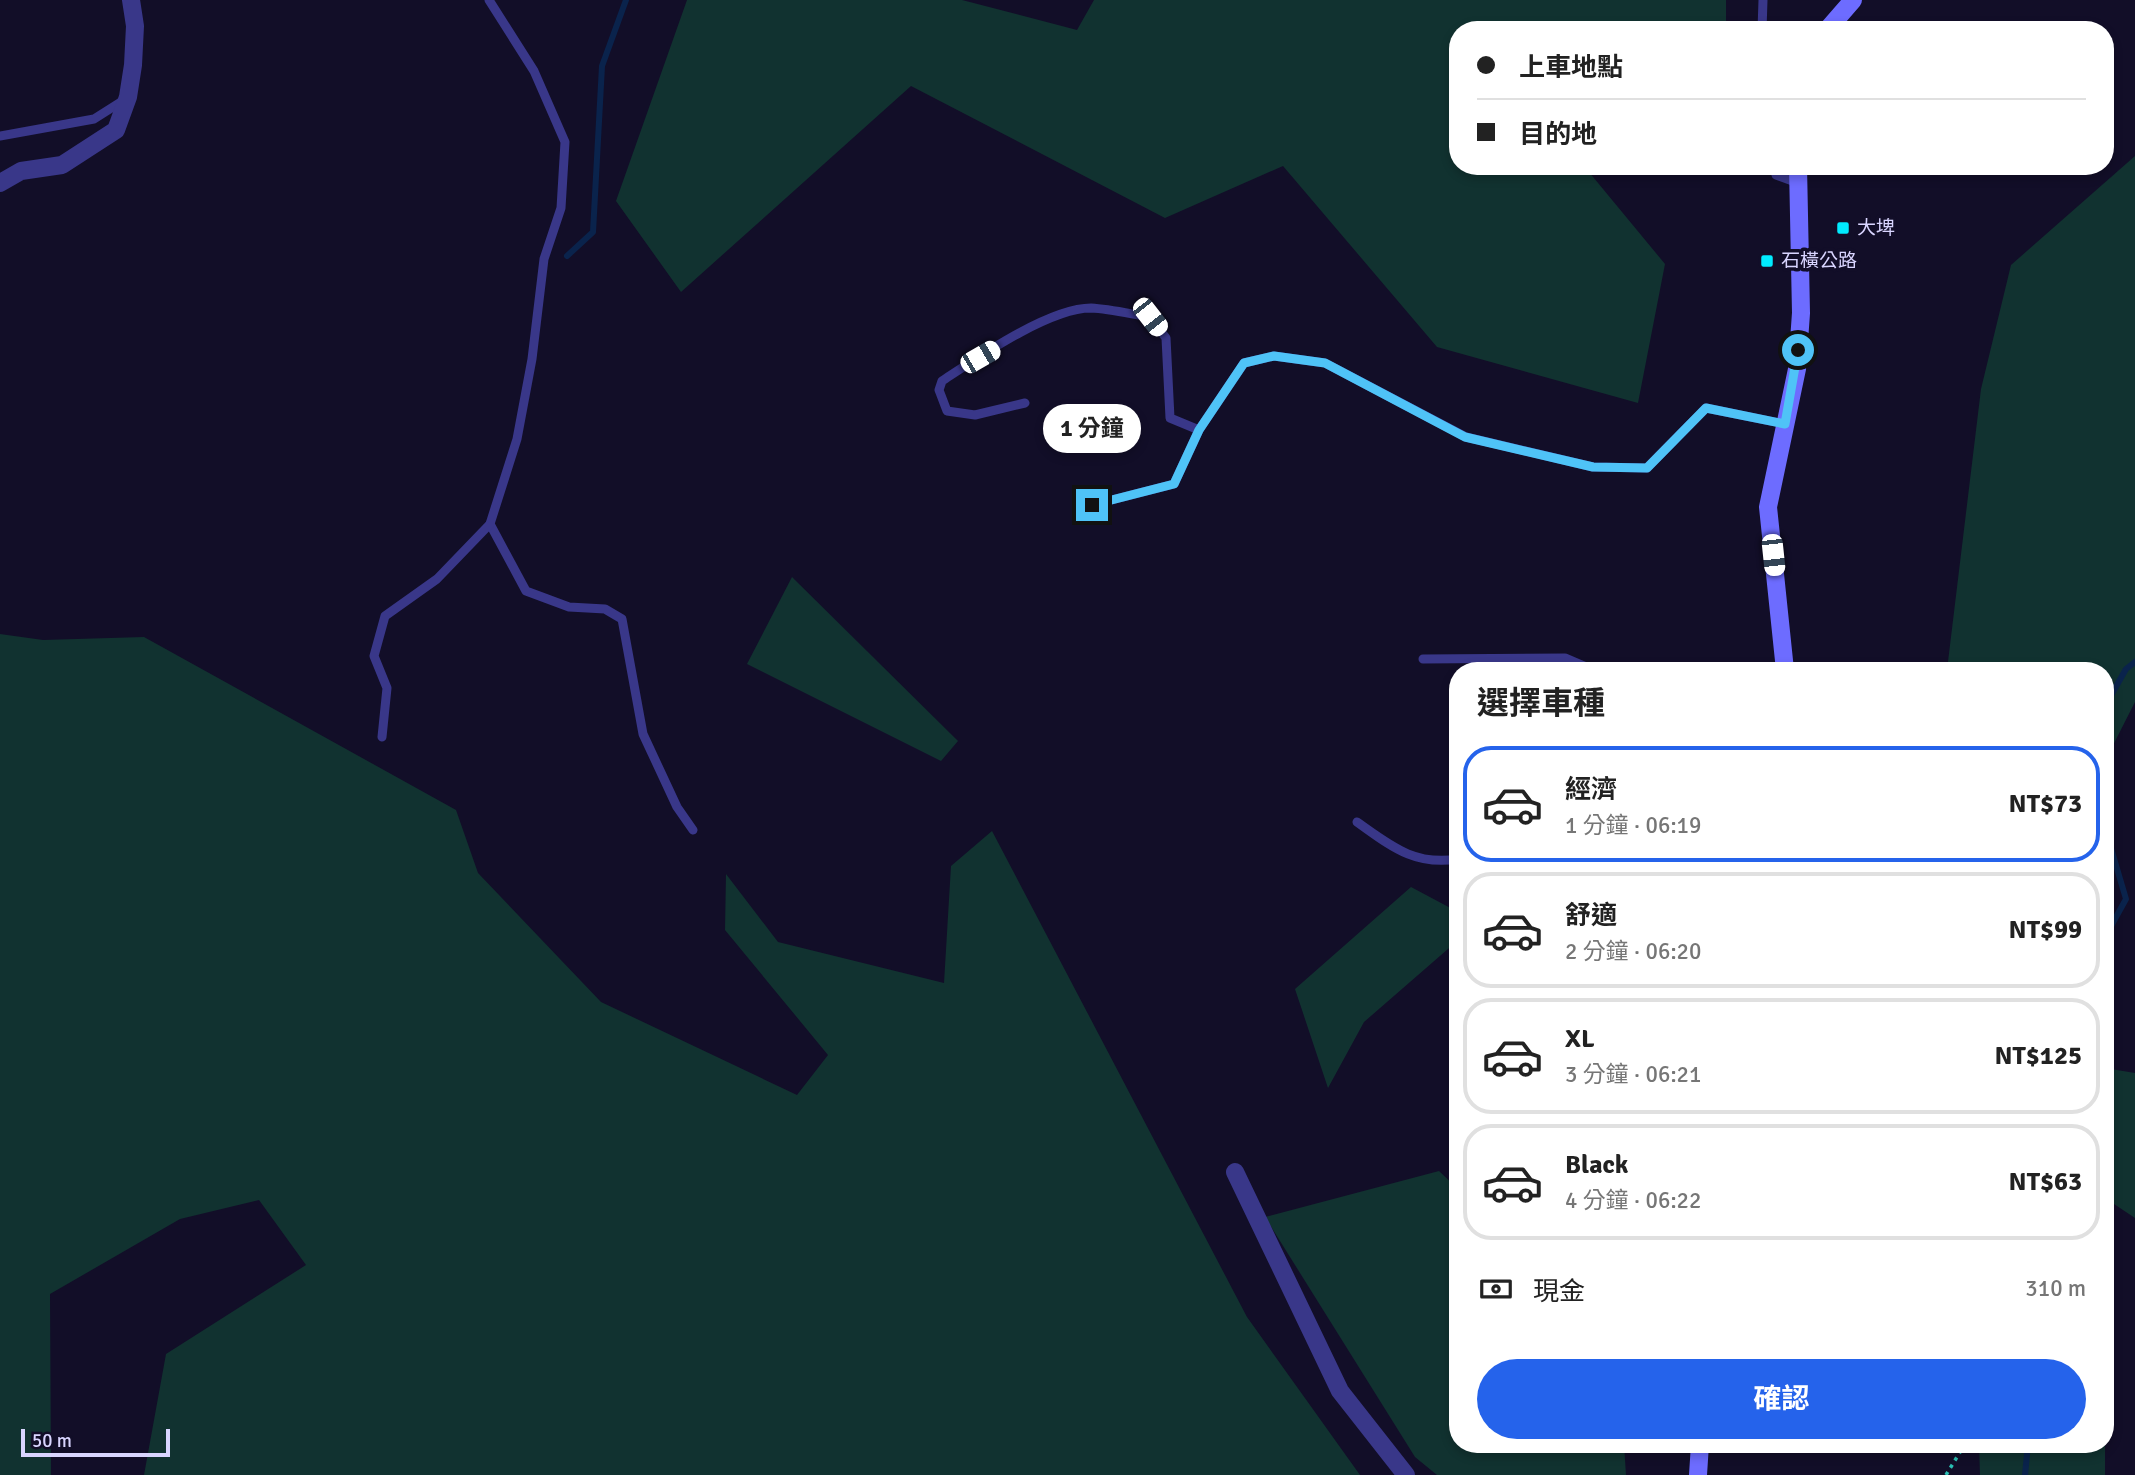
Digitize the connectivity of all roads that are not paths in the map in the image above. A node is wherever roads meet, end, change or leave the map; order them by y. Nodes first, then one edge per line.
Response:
1 (131, 0) edge
2 (488, 0) edge
3 (1763, 0) edge
4 (1853, 0) edge
5 (1762, 21) edge
6 (1835, 21) edge
7 (128, 97) junction
8 (0, 136) edge
9 (1776, 175) edge
10 (1798, 175) edge
11 (0, 183) edge
12 (1025, 403) dead end
13 (1785, 424) junction
14 (1199, 430) junction
15 (1092, 505) dead end
16 (489, 524) junction
17 (1423, 659) dead end
18 (1574, 662) edge
19 (1784, 662) edge
20 (382, 737) dead end
21 (1357, 822) dead end
22 (693, 830) dead end
23 (1449, 860) edge
24 (1236, 1172) dead end
25 (1699, 1453) edge
26 (1406, 1475) edge
27 (1698, 1475) edge

1 - 7 street
2 - 16 lane
3 - 5 lane
4 - 6 street
7 - 8 lane
7 - 11 street
9 - 10 lane
10 - 13 street
12 - 14 lane
13 - 14 lane
13 - 19 street
14 - 15 lane
16 - 20 lane
16 - 22 lane
17 - 18 lane
21 - 23 lane
24 - 26 street
25 - 27 street

